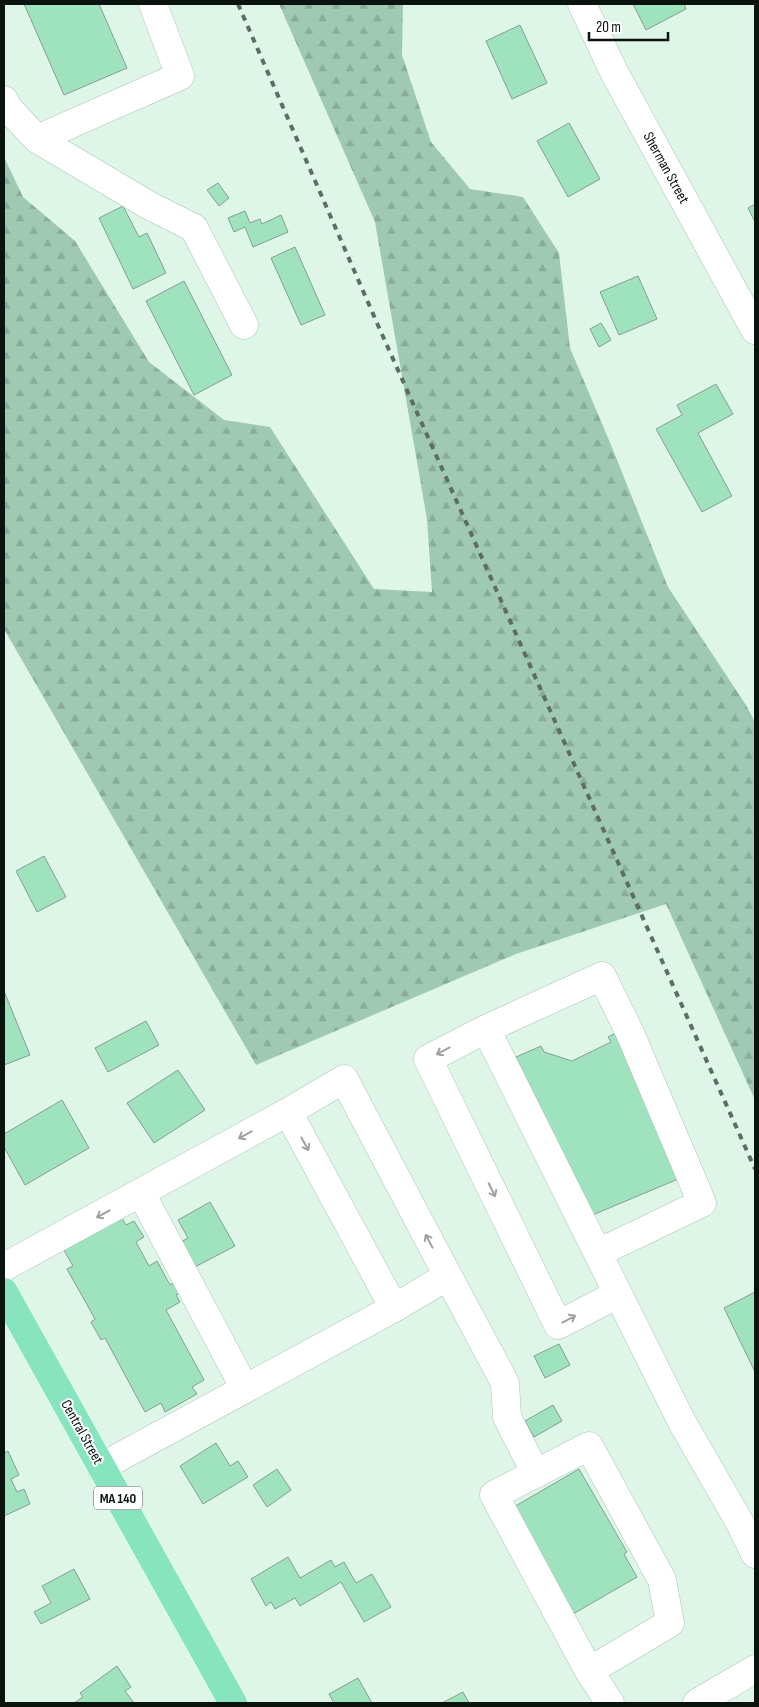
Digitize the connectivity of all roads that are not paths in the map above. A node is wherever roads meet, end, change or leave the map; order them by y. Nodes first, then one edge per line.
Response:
1 (153, 4) edge
2 (582, 4) edge
3 (4, 100) edge
4 (37, 139) junction
5 (244, 325) dead end
6 (755, 330) edge
7 (486, 1029) junction
8 (288, 1112) junction
9 (141, 1193) junction
10 (598, 1253) junction
11 (4, 1267) edge
12 (448, 1276) junction
13 (4, 1292) edge
14 (618, 1294) junction
15 (394, 1308) junction
16 (245, 1389) junction
17 (101, 1467) junction
18 (536, 1474) junction
19 (755, 1554) edge
20 (755, 1668) edge
21 (589, 1671) junction
22 (233, 1703) edge
23 (610, 1703) edge
24 (697, 1703) edge

1 - 4 street
2 - 6 street, Sherman Street
3 - 4 street
4 - 5 street
7 - 10 street
7 - 10 street
7 -> 14 street
8 -> 9 street
12 -> 8 street
8 -> 15 street
9 -> 11 street
9 - 16 street
10 - 14 street
12 - 15 street
12 - 18 street
13 - 17 main road, Central Street / MA 140
14 - 19 street
15 - 16 street
16 - 17 street
17 - 22 main road, Central Street / MA 140
18 - 21 street
18 - 21 street
20 - 24 street
21 - 23 street

